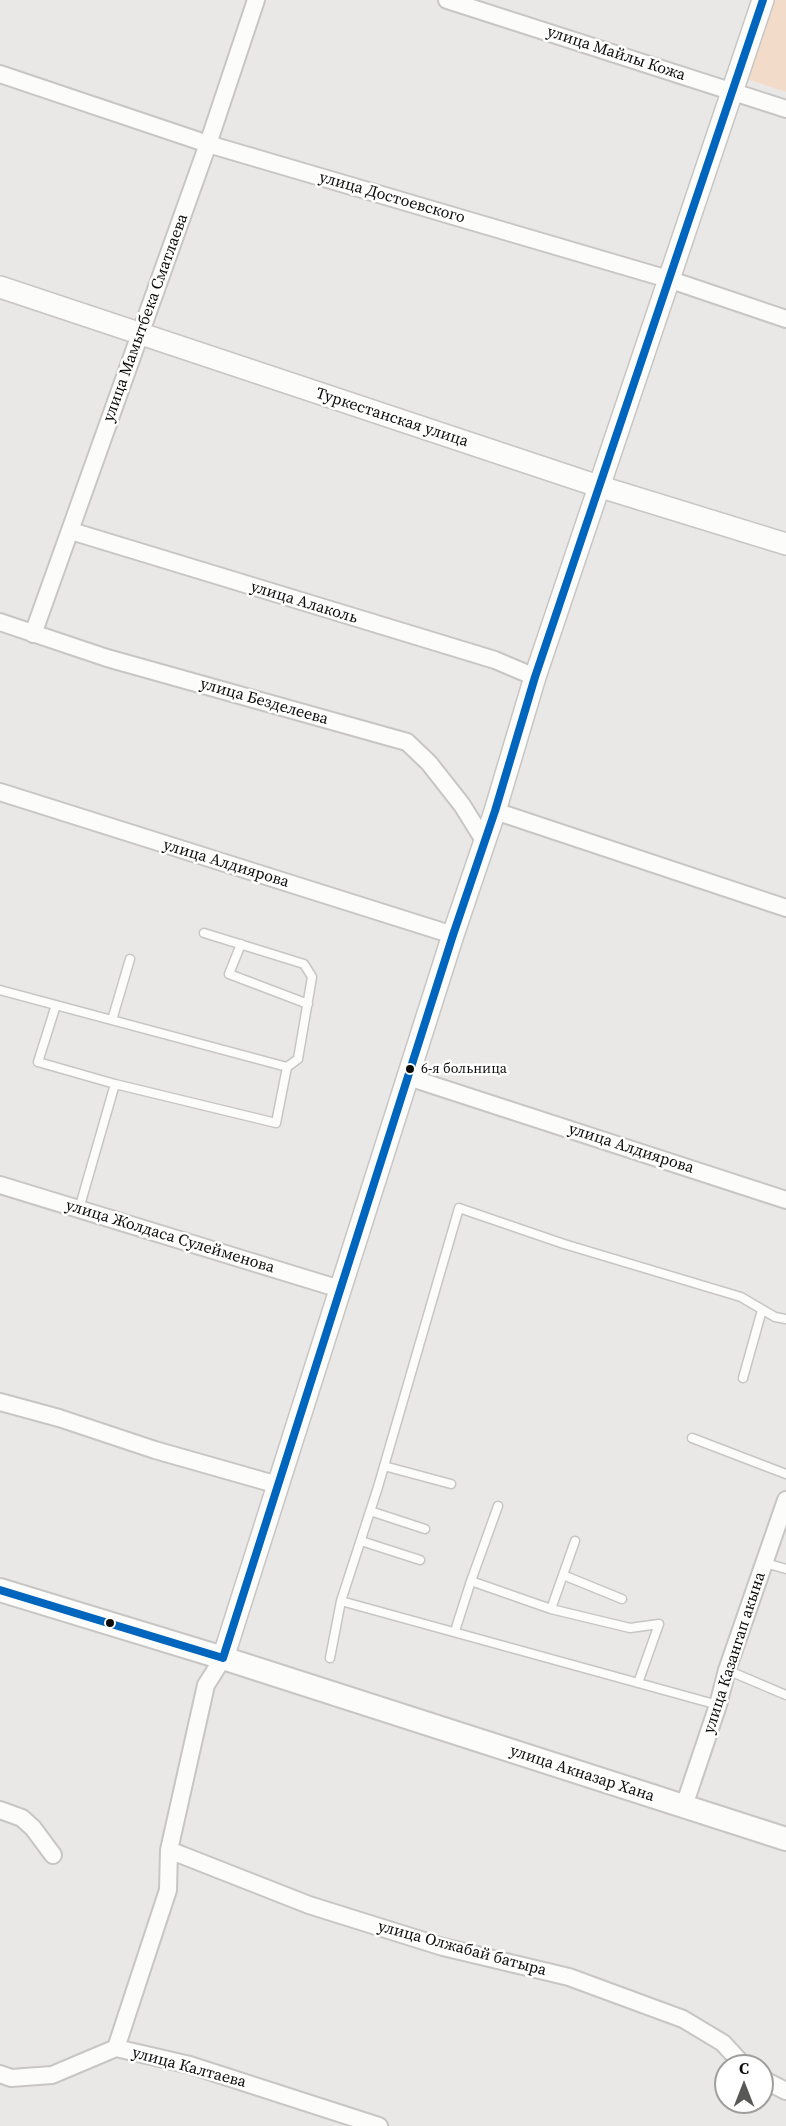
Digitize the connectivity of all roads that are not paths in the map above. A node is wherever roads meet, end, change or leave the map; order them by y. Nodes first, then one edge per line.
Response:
1 (256, 0) edge
2 (447, 0) edge
3 (764, 0) edge
4 (0, 74) edge
5 (731, 91) junction
6 (786, 109) edge
7 (208, 144) junction
8 (668, 279) junction
9 (0, 287) edge
10 (786, 319) edge
11 (140, 335) junction
12 (601, 487) junction
13 (71, 531) junction
14 (786, 544) edge
15 (0, 622) edge
16 (33, 634) junction
17 (535, 677) junction
18 (0, 792) edge
19 (495, 812) junction
20 (484, 842) junction
21 (786, 908) edge
22 (204, 933) dead end
23 (453, 935) junction
24 (240, 944) junction
25 (130, 959) dead end
26 (0, 990) edge
27 (308, 1004) junction
28 (56, 1005) junction
29 (112, 1020) junction
30 (287, 1067) junction
31 (408, 1077) junction
32 (115, 1084) junction
33 (0, 1185) edge
34 (786, 1200) edge
35 (80, 1209) junction
36 (340, 1289) junction
37 (762, 1310) junction
38 (786, 1319) edge
39 (743, 1378) dead end
40 (0, 1402) edge
41 (692, 1438) dead end
42 (384, 1466) junction
43 (786, 1474) edge
44 (451, 1484) dead end
45 (278, 1485) junction
46 (786, 1500) edge
47 (498, 1506) dead end
48 (370, 1511) junction
49 (425, 1529) dead end
50 (361, 1541) junction
51 (576, 1541) dead end
52 (420, 1560) dead end
53 (765, 1563) junction
54 (786, 1569) edge
55 (563, 1575) junction
56 (471, 1581) junction
57 (0, 1590) edge
58 (622, 1599) dead end
59 (341, 1601) junction
60 (551, 1609) junction
61 (455, 1631) junction
62 (223, 1658) junction
63 (330, 1658) dead end
64 (727, 1670) junction
65 (638, 1683) junction
66 (786, 1695) edge
67 (718, 1705) junction
68 (684, 1806) junction
69 (0, 1810) edge
70 (786, 1839) edge
71 (169, 1850) junction
72 (53, 1855) dead end
73 (116, 2048) junction
74 (733, 2054) edge
75 (0, 2074) edge
76 (379, 2126) edge

1 - 7 street, улица Мамытбека Сматлаева
2 - 5 street, улица Майлы Кожа
3 - 5 street
4 - 7 street, улица Достоевского
5 - 6 street, улица Майлы Кожа
5 - 8 street
7 - 8 street, улица Достоевского
7 - 11 street, улица Мамытбека Сматлаева
8 - 10 street, улица Достоевского
8 - 12 street
9 - 11 street, Туркестанская улица
11 - 12 street, Туркестанская улица
11 - 13 street, улица Мамытбека Сматлаева
12 - 14 street, Туркестанская улица
12 - 17 street
13 - 16 street, улица Мамытбека Сматлаева
13 - 17 street, улица Алаколь
15 - 16 street, улица Безделеева
16 - 20 street, улица Безделеева
17 - 19 street
18 - 23 street, улица Алдиярова
19 - 20 street
19 - 21 street
20 - 23 street
22 - 24 lane
23 - 31 street
24 - 27 lane
24 - 27 lane
25 - 29 lane
26 - 28 lane
27 - 30 lane
28 - 29 lane
28 - 32 lane
29 - 30 lane
30 - 32 lane
31 - 34 street, улица Алдиярова
31 - 36 street
32 - 35 lane
33 - 35 street, улица Жолдаса Сулейменова
35 - 36 street, улица Жолдаса Сулейменова
36 - 45 street
37 - 38 lane
37 - 39 lane
37 - 42 lane
40 - 45 street
41 - 43 lane
42 - 44 lane
42 - 48 lane
45 - 62 street
46 - 53 street, улица Казангап акына
47 - 56 lane
48 - 49 lane
48 - 50 lane
50 - 52 lane
50 - 59 lane
51 - 55 lane
53 - 54 lane
53 - 64 street, улица Казангап акына
55 - 58 lane
55 - 60 lane
56 - 60 lane
56 - 61 lane
57 - 62 main road, улица Акназар Хана
59 - 61 lane
59 - 63 lane
60 - 65 lane
61 - 65 lane
62 - 68 main road, улица Акназар Хана
62 - 71 street
64 - 66 lane
64 - 67 street, улица Казангап акына
65 - 67 lane
67 - 68 street, улица Казангап акына
68 - 70 main road, улица Акназар Хана
69 - 72 street
71 - 73 street
71 - 74 street, улица Олжабай батыра
73 - 75 street, улица Калтаева
73 - 76 street, улица Калтаева

